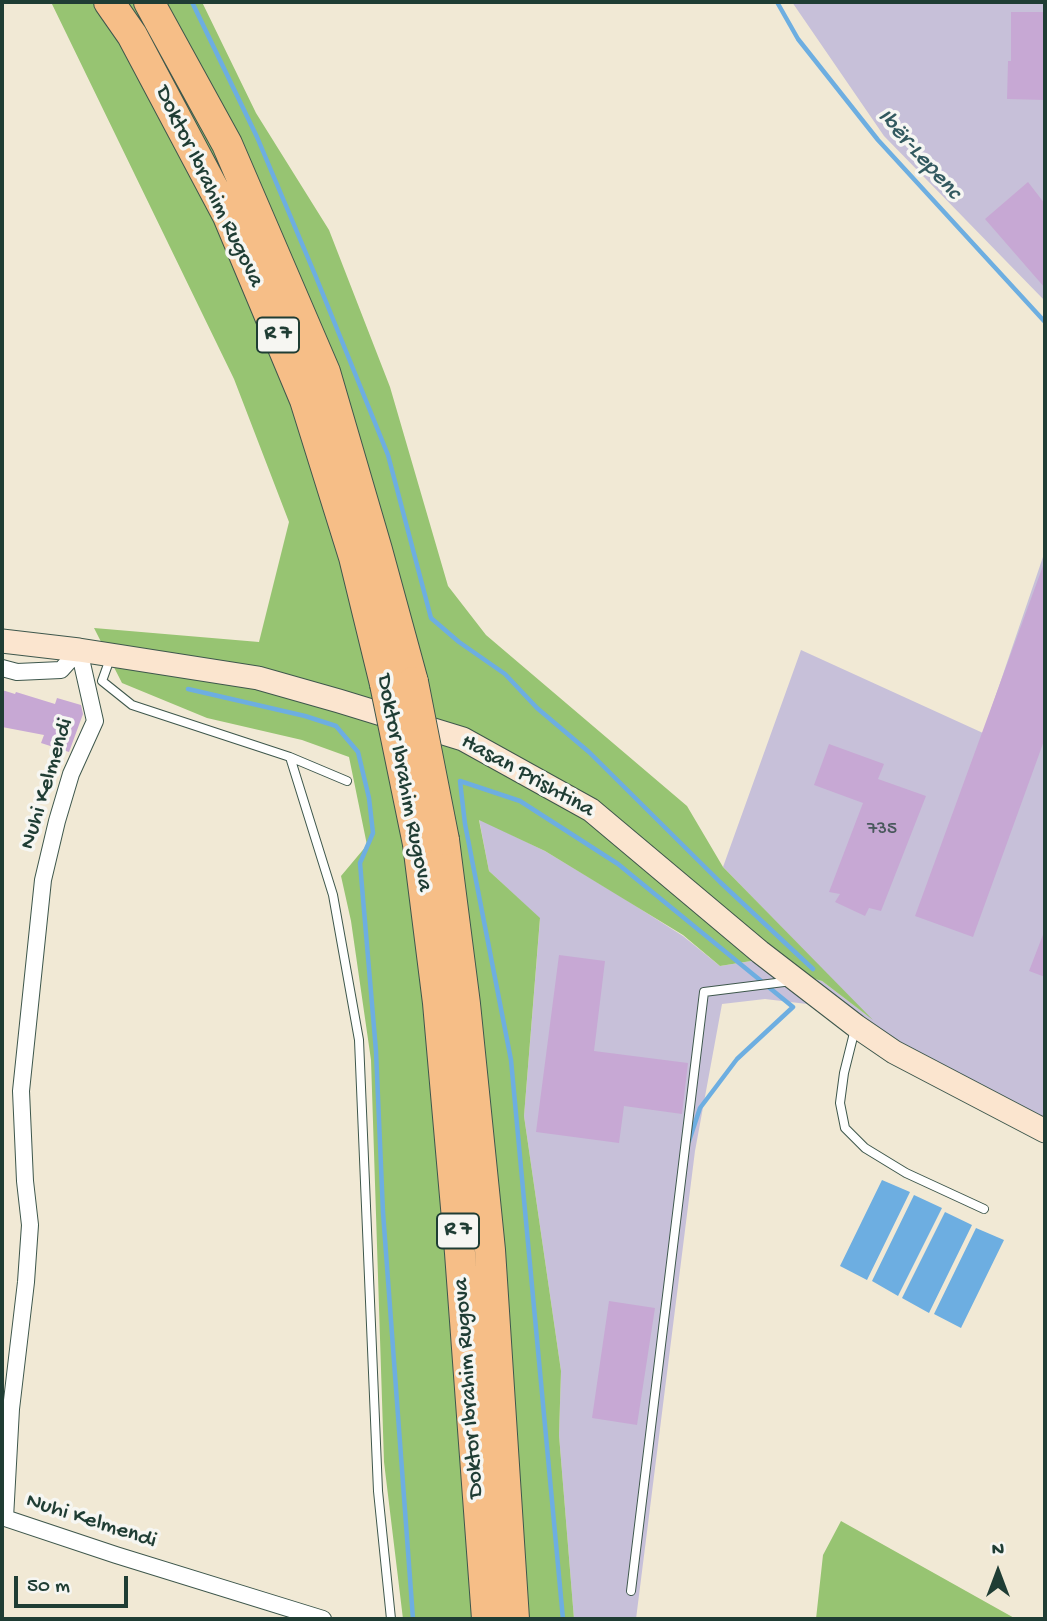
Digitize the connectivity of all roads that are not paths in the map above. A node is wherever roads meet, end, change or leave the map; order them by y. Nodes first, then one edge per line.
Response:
1 (109, 2) edge
2 (149, 2) edge
3 (2, 641) edge
4 (79, 650) junction
5 (111, 655) junction
6 (2, 668) edge
7 (399, 683) junction
8 (290, 757) junction
9 (347, 781) dead end
10 (431, 842) junction
11 (799, 981) junction
12 (856, 1026) junction
13 (1045, 1131) edge
14 (984, 1209) dead end
15 (3, 1518) edge
16 (631, 1591) dead end
17 (323, 1619) edge
18 (391, 1619) edge
19 (487, 1619) edge
20 (514, 1619) edge

1 - 7 highway, Doktor Ibrahim Rugova / R 7
2 - 7 highway, Doktor Ibrahim Rugova / R 7
3 - 4 main road, Hasan Prishtina
4 - 5 main road, Hasan Prishtina
4 - 6 street
4 - 15 street, Nuhi Kelmendi
5 - 8 lane
5 - 11 main road, Hasan Prishtina
7 - 10 highway, Doktor Ibrahim Rugova / R 7, bridge
8 - 9 lane
8 - 18 lane
10 - 19 highway, Doktor Ibrahim Rugova / R 7
10 - 20 highway, Doktor Ibrahim Rugova / R 7
11 - 12 main road, Hasan Prishtina
11 - 16 lane
12 - 13 main road, Hasan Prishtina
12 - 14 lane
15 - 17 street, Nuhi Kelmendi

